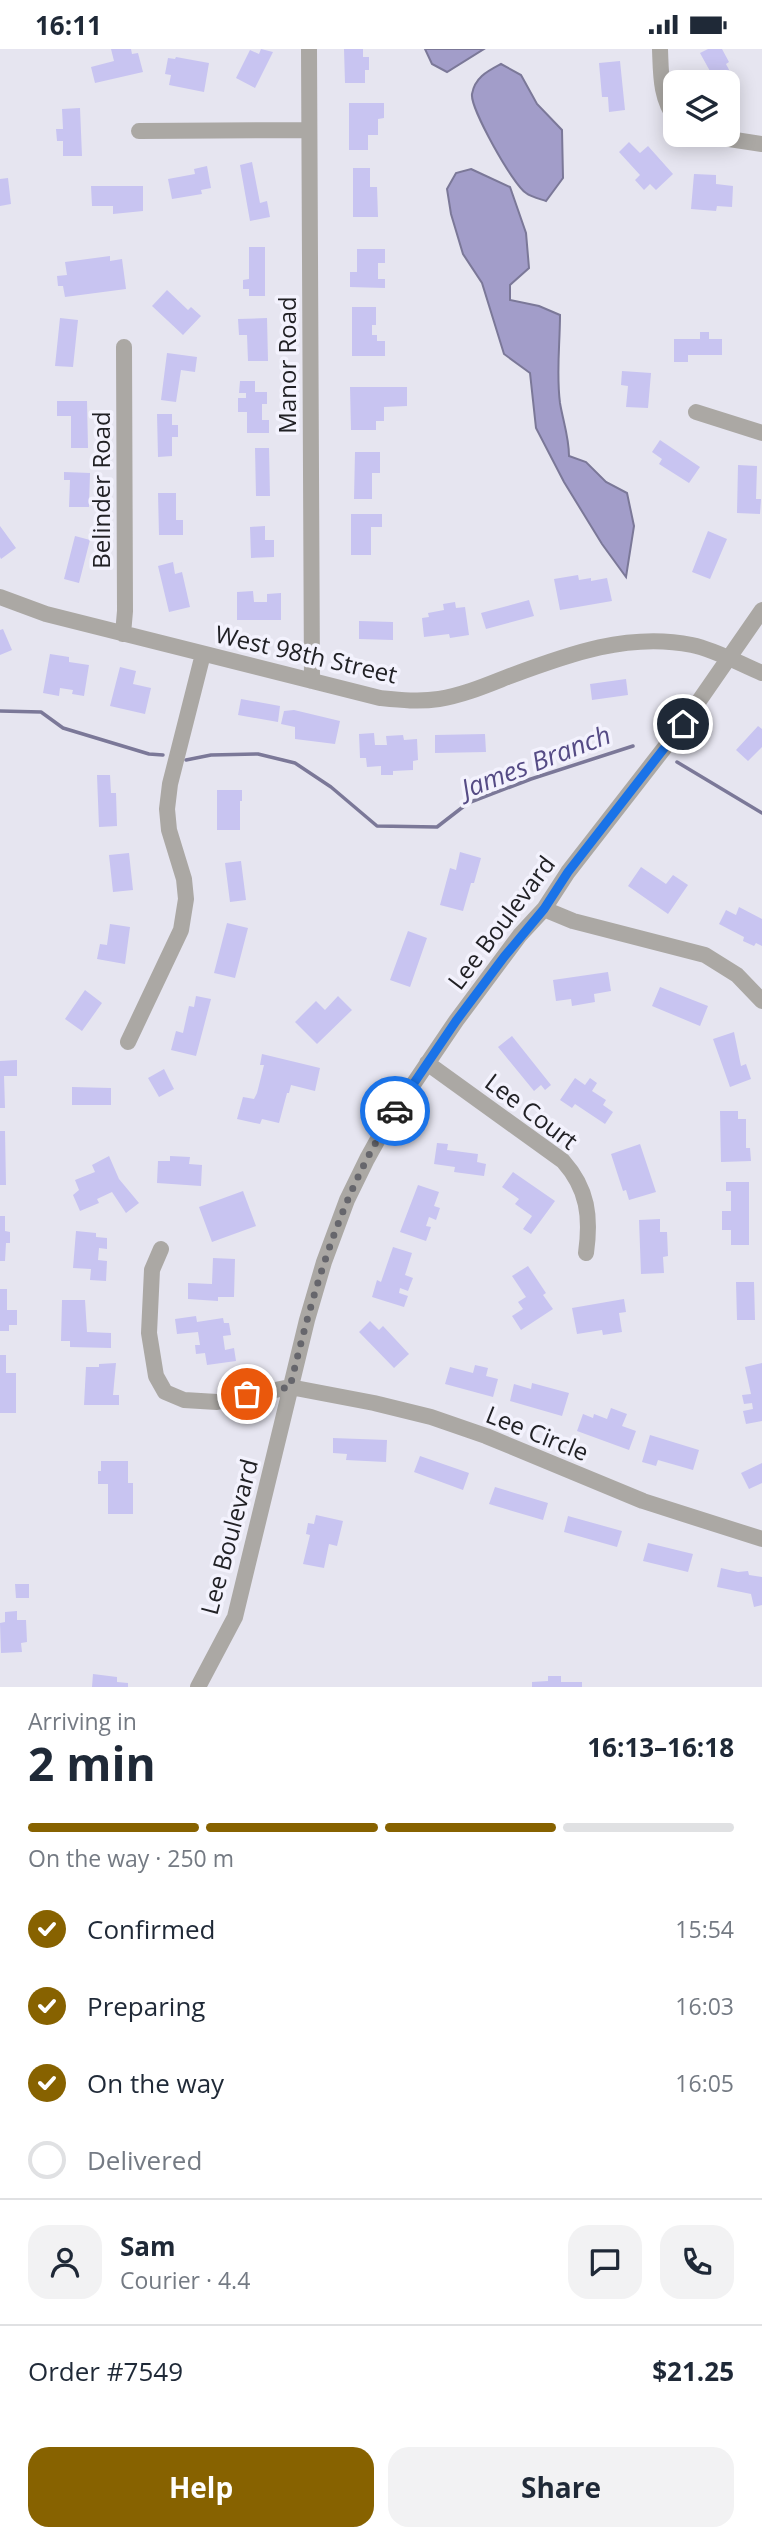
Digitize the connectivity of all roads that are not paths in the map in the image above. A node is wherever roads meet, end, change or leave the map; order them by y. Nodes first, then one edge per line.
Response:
1 (309, 49) edge
2 (660, 49) edge
3 (663, 93) edge
4 (309, 130) junction
5 (139, 131) dead end
6 (740, 141) edge
7 (762, 144) edge
8 (124, 347) dead end
9 (696, 412) dead end
10 (762, 433) edge
11 (0, 597) edge
12 (762, 610) edge
13 (123, 633) junction
14 (203, 654) junction
15 (729, 659) junction
16 (762, 673) edge
17 (312, 681) junction
18 (544, 909) junction
19 (762, 1001) edge
20 (128, 1042) dead end
21 (427, 1063) junction
22 (161, 1249) dead end
23 (586, 1253) dead end
24 (290, 1387) junction
25 (762, 1539) edge
26 (198, 1687) edge

1 - 4 street, Manor Road
2 - 3 street
4 - 5 street
4 - 17 street, Manor Road
6 - 7 street
8 - 13 street, Belinder Road
9 - 10 street
11 - 13 street, West 98th Street
12 - 15 street, Lee Boulevard
13 - 14 street, West 98th Street
14 - 17 street, West 98th Street
14 - 20 street
15 - 16 street, West 98th Street
15 - 17 street, West 98th Street
15 - 18 street, Lee Boulevard
18 - 19 street
18 - 21 street, Lee Boulevard
21 - 23 street, Lee Court
21 - 24 street, Lee Boulevard
22 - 24 street
24 - 25 street, Lee Circle
24 - 26 street, Lee Boulevard

